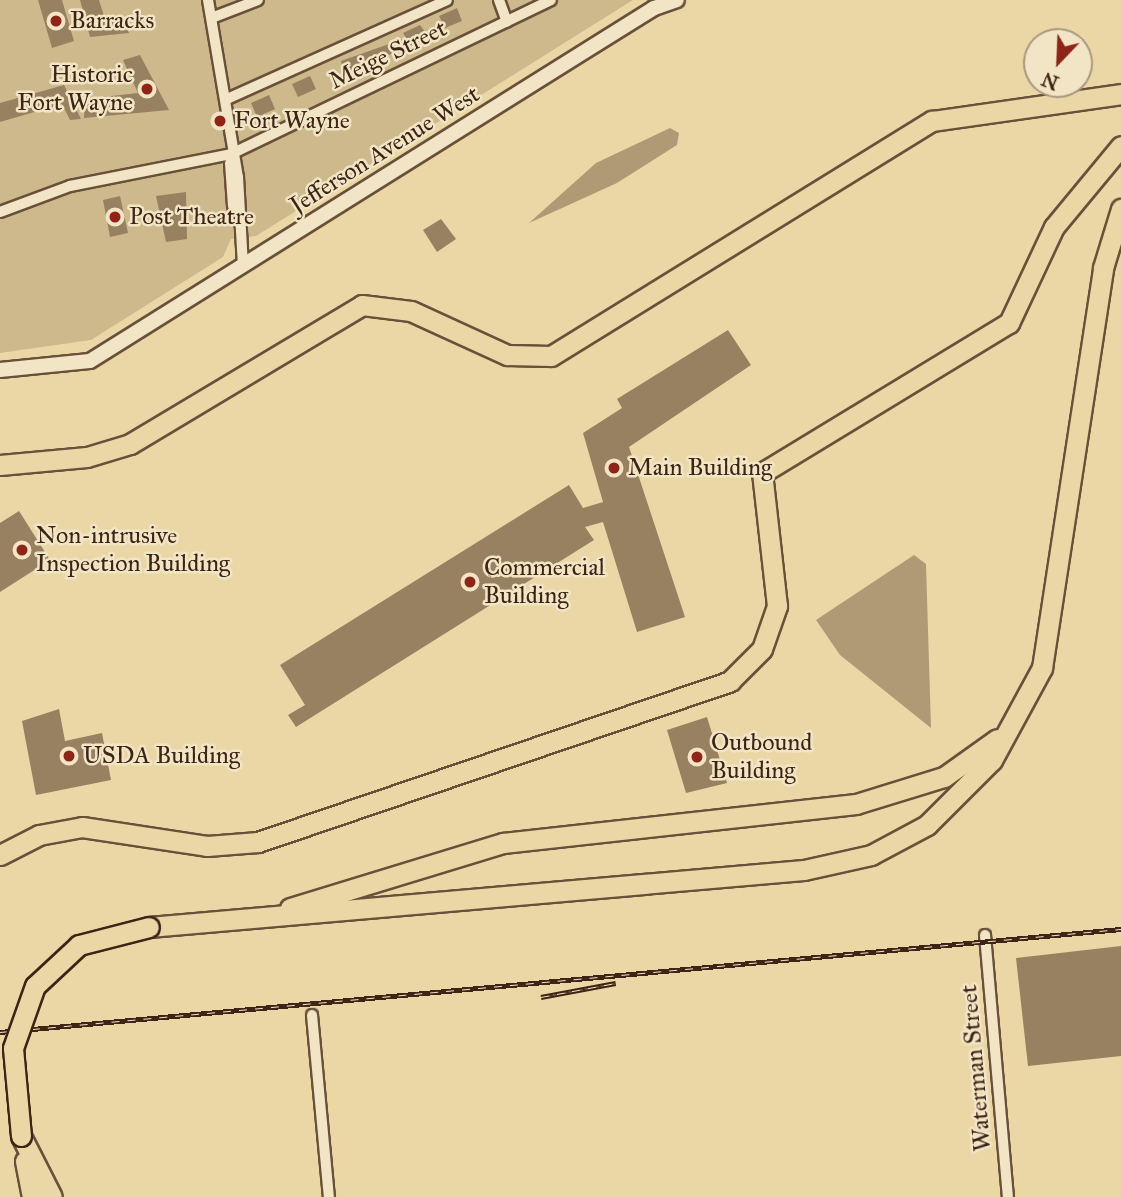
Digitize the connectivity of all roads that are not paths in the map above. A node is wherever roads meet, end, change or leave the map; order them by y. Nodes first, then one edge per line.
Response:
1 (208, 0) edge
2 (258, 0) edge
3 (447, 0) edge
4 (499, 0) edge
5 (551, 0) edge
6 (677, 0) edge
7 (214, 17) junction
8 (507, 22) junction
9 (1121, 94) edge
10 (227, 99) junction
11 (1121, 146) edge
12 (231, 154) junction
13 (1121, 209) edge
14 (0, 212) edge
15 (1121, 216) edge
16 (1121, 257) edge
17 (243, 267) junction
18 (0, 370) edge
19 (0, 465) edge
20 (1024, 710) junction
21 (1, 854) edge
22 (245, 920) junction
23 (985, 935) dead end
24 (312, 1014) dead end
25 (21, 1136) junction
26 (32, 1197) edge
27 (52, 1197) edge
28 (329, 1197) edge
29 (1008, 1197) edge

1 - 7 street
2 - 7 street
3 - 10 street
4 - 8 street
5 - 8 street, Meige Street
6 - 17 main road, Jefferson Avenue West
7 - 10 street
8 - 12 street, Meige Street
9 - 19 highway
10 - 12 street
11 - 21 highway
12 - 14 street, Meige Street
12 - 17 street
13 - 20 highway
15 - 16 highway
17 - 18 main road, Jefferson Avenue West
20 - 22 highway
20 - 22 highway
22 - 25 highway, bridge
23 - 29 street, Waterman Street
24 - 28 street
25 - 26 highway
25 - 27 highway

